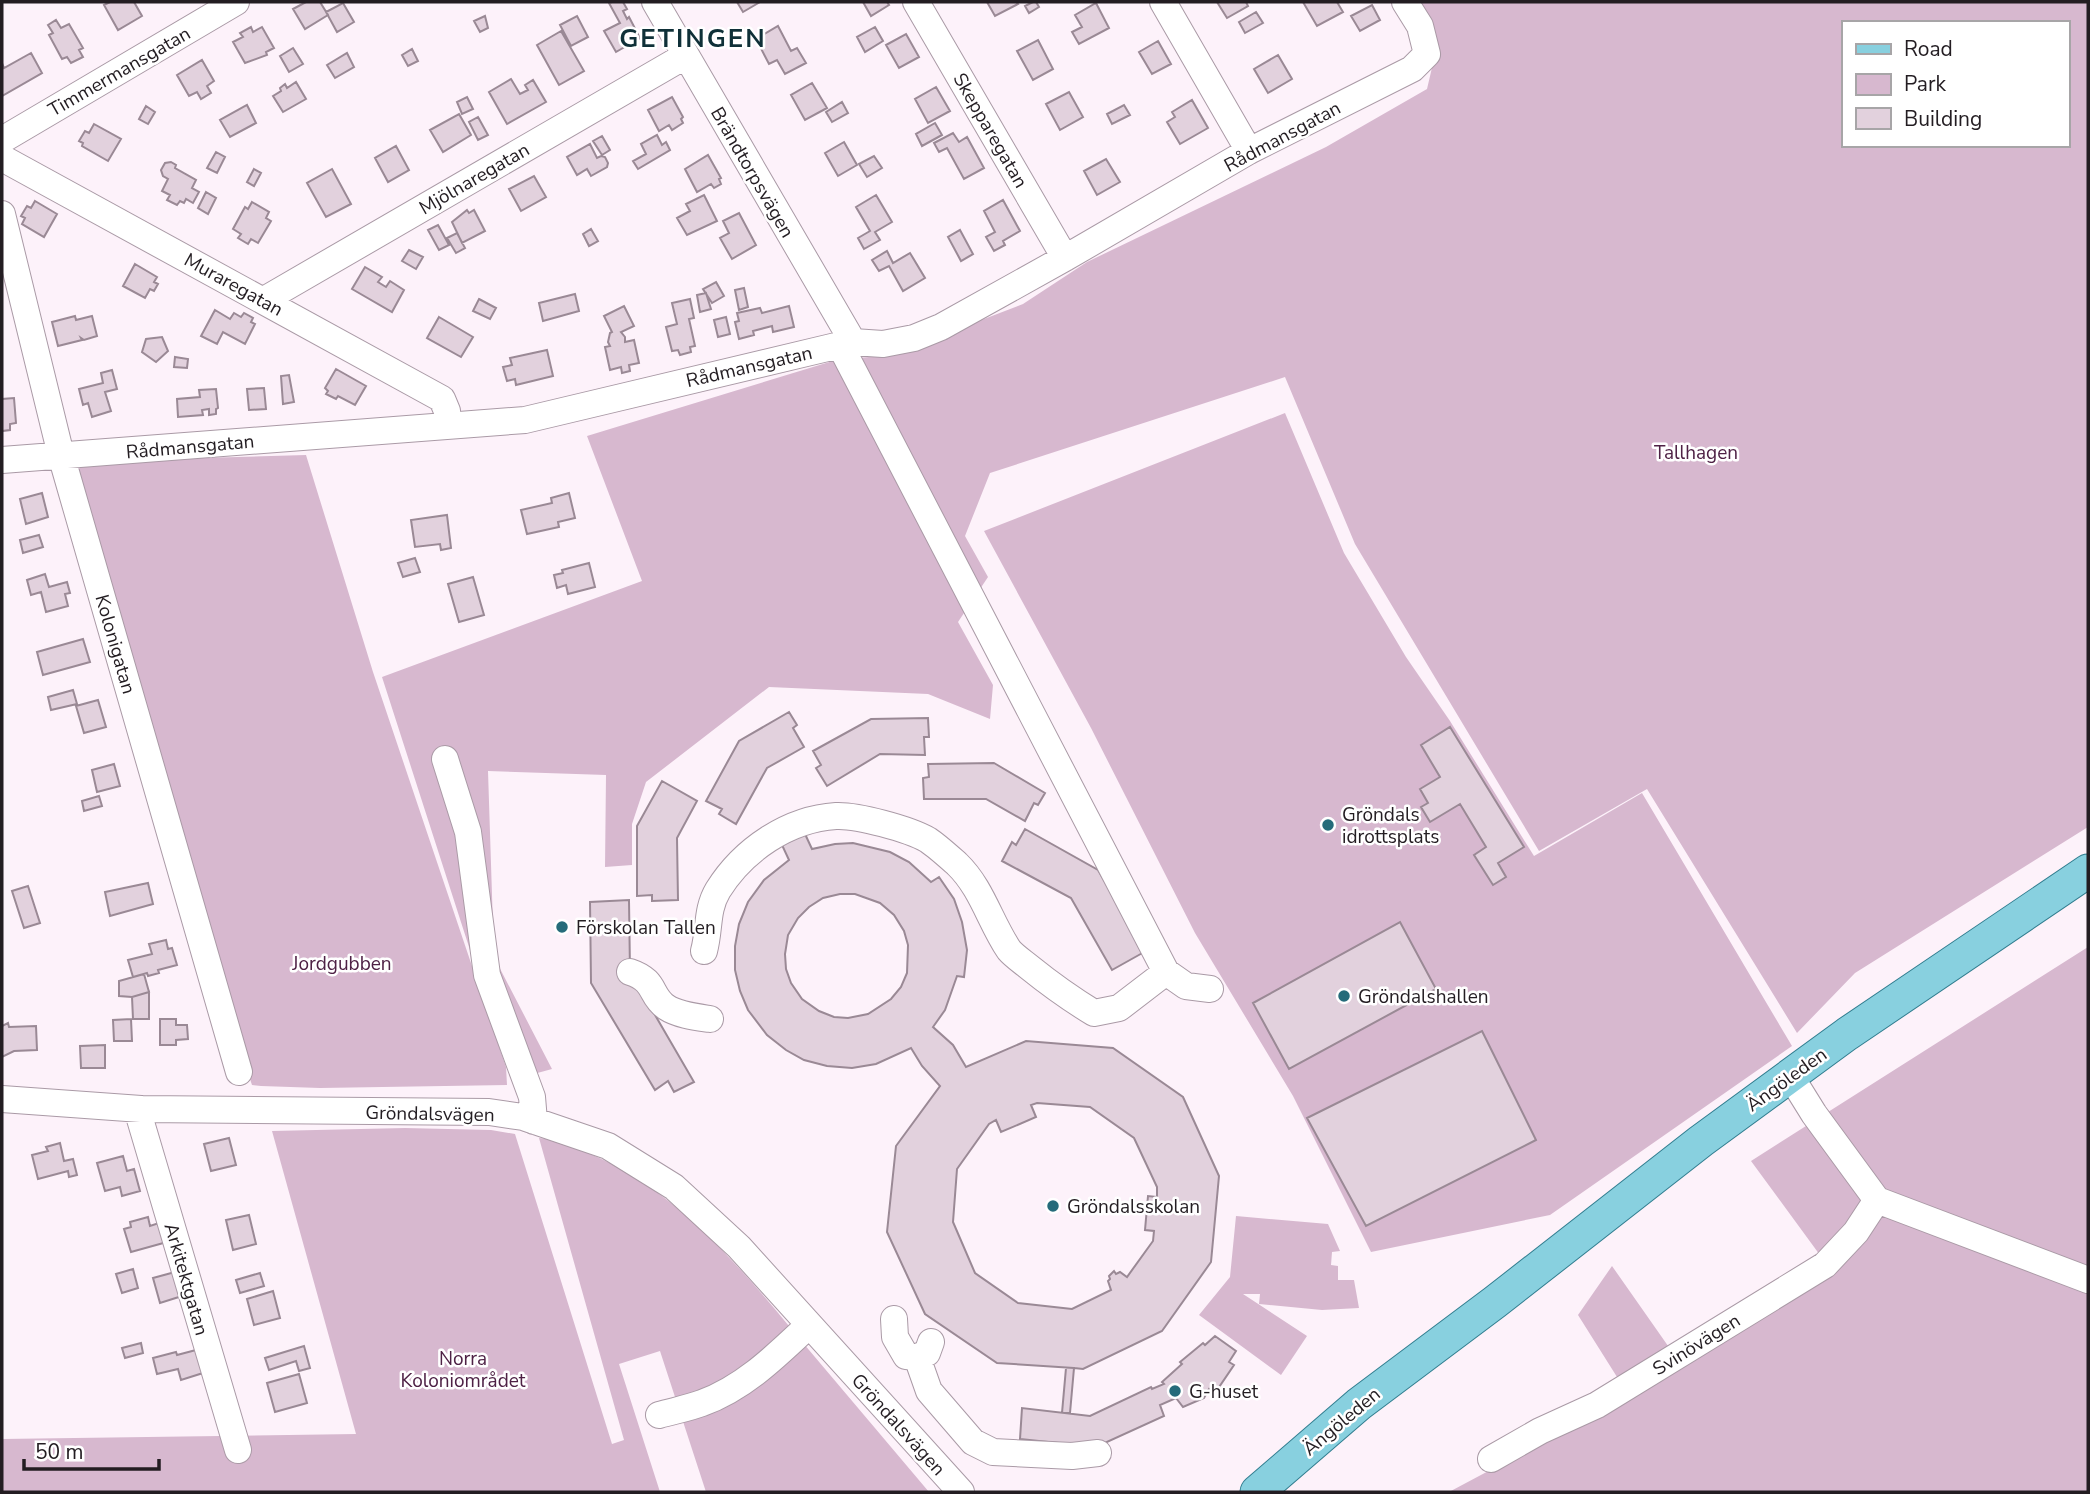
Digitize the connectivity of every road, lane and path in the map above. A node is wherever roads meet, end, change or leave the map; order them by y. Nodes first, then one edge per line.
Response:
1 (236, 2) edge
2 (655, 2) edge
3 (916, 2) edge
4 (1163, 2) edge
5 (1405, 2) edge
6 (685, 55) junction
7 (2, 140) edge
8 (1249, 150) junction
9 (2, 158) edge
10 (2, 214) edge
11 (1065, 258) junction
12 (264, 300) junction
13 (846, 343) junction
14 (448, 425) junction
15 (61, 455) junction
16 (2, 460) edge
17 (444, 759) dead end
18 (2088, 871) edge
19 (704, 951) dead end
20 (630, 972) dead end
21 (1166, 972) junction
22 (1210, 989) dead end
23 (710, 1019) dead end
24 (239, 1072) dead end
25 (1791, 1077) junction
26 (2, 1099) edge
27 (141, 1108) junction
28 (534, 1121) junction
29 (1877, 1200) junction
30 (2088, 1280) edge
31 (1495, 1302) junction
32 (894, 1319) dead end
33 (808, 1325) junction
34 (659, 1415) dead end
35 (238, 1450) dead end
36 (1098, 1453) dead end
37 (1491, 1459) dead end
38 (961, 1492) edge
39 (1257, 1492) edge
40 (1283, 1492) edge

1 - 7 street, Timmermansgatan
2 - 6 street, Brändtorpsvägen
3 - 11 street, Skepparegatan
4 - 8 street
5 - 8 street, Rådmansgatan
6 - 12 street, Mjölnaregatan
6 - 13 street, Brändtorpsvägen
8 - 11 street, Rådmansgatan
9 - 12 street, Muraregatan
10 - 15 street, Kolonigatan
11 - 13 street, Rådmansgatan
12 - 14 street, Muraregatan
13 - 14 street, Rådmansgatan
13 - 21 street, Brändtorpsvägen
14 - 15 street, Rådmansgatan
15 - 16 street, Rådmansgatan
15 - 24 street, Kolonigatan
17 - 28 street
18 - 25 main road, Ängöleden
19 - 21 street
20 - 23 street
21 - 22 street
25 - 29 street
25 - 31 main road, Ängöleden
26 - 27 street, Gröndalsvägen
27 - 28 street, Gröndalsvägen
27 - 35 street, Arkitektgatan
28 - 33 street, Gröndalsvägen
29 - 30 street
29 - 37 street, Svinövägen
31 - 39 main road, Ängöleden
31 - 40 main road, Ängöleden
32 - 36 street
33 - 34 street
33 - 38 street, Gröndalsvägen

